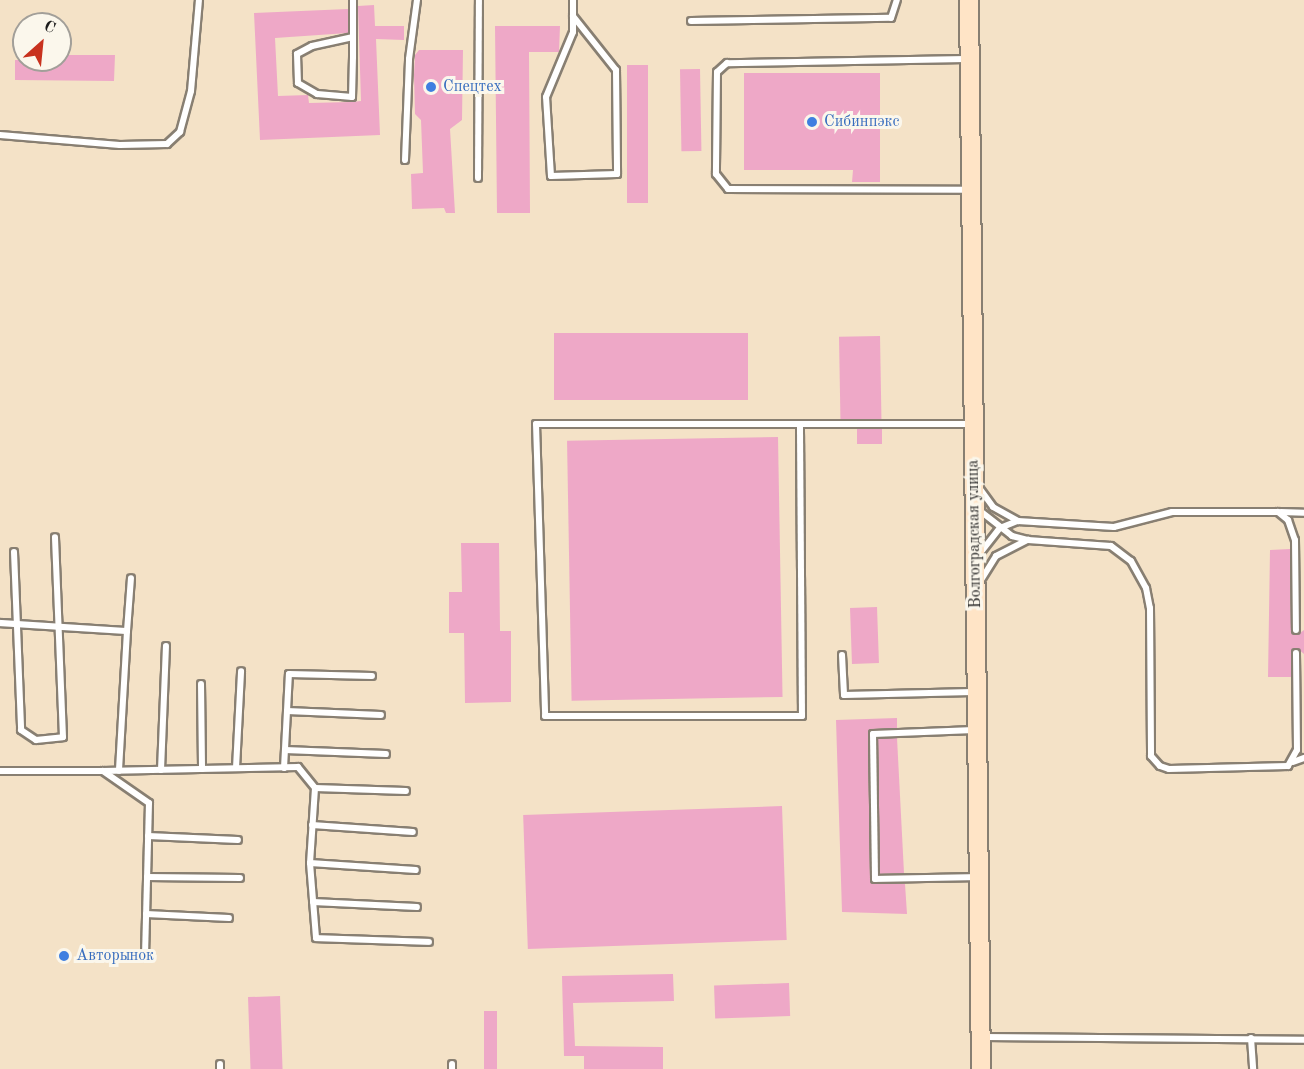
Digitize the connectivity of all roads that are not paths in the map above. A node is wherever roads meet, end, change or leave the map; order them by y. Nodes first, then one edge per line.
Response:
1 (199, 0) edge
2 (353, 0) edge
3 (417, 0) edge
4 (479, 0) edge
5 (573, 0) edge
6 (897, 0) edge
7 (969, 0) edge
8 (573, 16) junction
9 (691, 21) dead end
10 (353, 38) junction
11 (970, 59) junction
12 (0, 135) edge
13 (405, 160) dead end
14 (478, 177) dead end
15 (971, 189) junction
16 (800, 424) junction
17 (974, 424) junction
18 (975, 475) junction
19 (975, 504) junction
20 (1278, 512) junction
21 (1304, 513) edge
22 (1018, 521) junction
23 (1000, 528) junction
24 (55, 537) dead end
25 (1028, 540) junction
26 (14, 552) dead end
27 (976, 573) junction
28 (131, 578) dead end
29 (976, 595) junction
30 (0, 623) edge
31 (15, 624) junction
32 (56, 627) junction
33 (1296, 630) dead end
34 (127, 631) junction
35 (166, 646) dead end
36 (1296, 653) dead end
37 (842, 655) dead end
38 (241, 671) dead end
39 (372, 676) dead end
40 (201, 684) dead end
41 (977, 692) junction
42 (287, 711) junction
43 (381, 715) dead end
44 (977, 730) junction
45 (285, 750) junction
46 (386, 754) dead end
47 (1304, 758) edge
48 (1292, 762) junction
49 (236, 768) junction
50 (284, 768) junction
51 (202, 769) junction
52 (161, 770) junction
53 (0, 771) edge
54 (103, 771) junction
55 (119, 771) junction
56 (315, 788) junction
57 (406, 791) dead end
58 (312, 825) junction
59 (413, 832) dead end
60 (148, 836) junction
61 (237, 840) dead end
62 (310, 863) junction
63 (416, 870) dead end
64 (147, 877) junction
65 (979, 877) junction
66 (240, 878) dead end
67 (313, 902) junction
68 (417, 907) dead end
69 (146, 914) junction
70 (229, 918) dead end
71 (429, 942) dead end
72 (145, 951) dead end
73 (981, 1037) junction
74 (1251, 1038) junction
75 (1304, 1040) edge
76 (981, 1069) edge
77 (1253, 1069) edge

1 - 12 lane
2 - 10 lane
3 - 13 lane
4 - 14 lane
5 - 8 lane
6 - 9 lane
7 - 11 main road, Волгоградская улица
8 - 8 lane
10 - 10 lane
11 - 15 main road, Волгоградская улица
11 - 15 lane
15 - 17 main road, Волгоградская улица
16 - 16 lane
16 - 17 lane
17 - 18 main road, Волгоградская улица
18 - 19 main road, Волгоградская улица
18 - 22 lane
19 - 23 lane
19 - 27 main road, Волгоградская улица
20 - 21 lane
20 - 22 lane
20 - 33 lane
22 - 23 lane
23 - 25 lane
23 - 27 lane
24 - 32 lane
25 - 29 lane
25 - 48 lane
26 - 31 lane
27 - 29 main road, Волгоградская улица
28 - 34 lane
29 - 41 main road, Волгоградская улица
30 - 31 lane
31 - 32 lane
31 - 32 lane
32 - 34 lane
34 - 55 lane
35 - 52 lane
36 - 48 lane
37 - 41 lane
38 - 49 lane
39 - 42 lane
40 - 51 lane
41 - 44 main road, Волгоградская улица
42 - 43 lane
42 - 45 lane
44 - 65 main road, Волгоградская улица
44 - 65 lane
45 - 46 lane
45 - 50 lane
47 - 48 lane
49 - 50 lane
49 - 51 lane
50 - 56 lane
51 - 52 lane
52 - 55 lane
53 - 54 lane
54 - 55 lane
54 - 60 lane
56 - 57 lane
56 - 58 lane
58 - 59 lane
58 - 62 lane
60 - 61 lane
60 - 64 lane
62 - 63 lane
62 - 67 lane
64 - 66 lane
64 - 69 lane
65 - 73 main road, Волгоградская улица
67 - 68 lane
67 - 71 lane
69 - 70 lane
69 - 72 lane
73 - 74 lane
73 - 76 main road, Волгоградская улица
74 - 75 lane
74 - 77 lane

